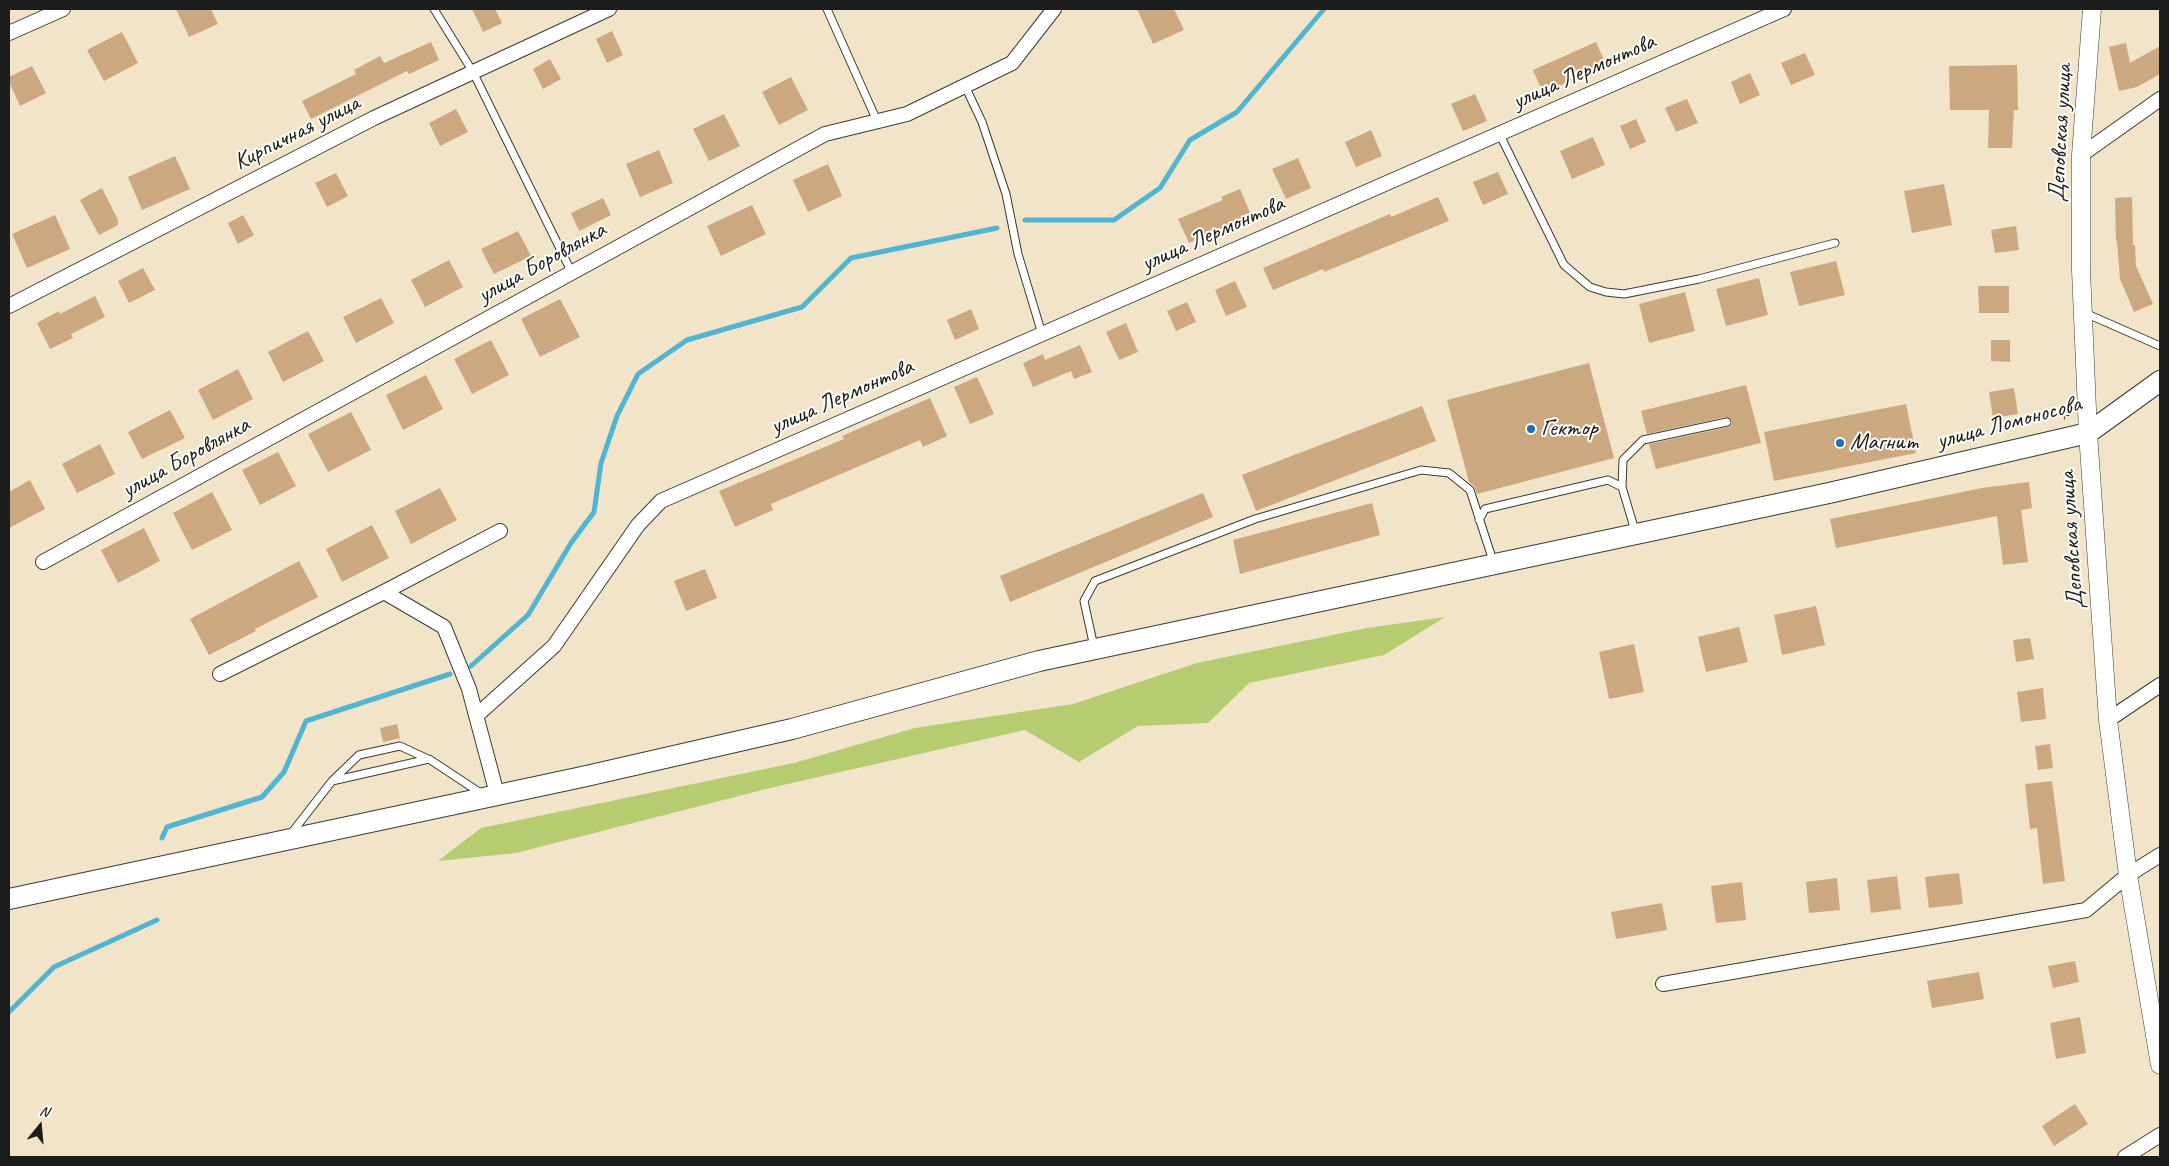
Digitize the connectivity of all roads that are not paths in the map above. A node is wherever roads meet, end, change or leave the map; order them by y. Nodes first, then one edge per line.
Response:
1 (63, 9) edge
2 (434, 9) edge
3 (609, 9) edge
4 (827, 9) edge
5 (1054, 9) edge
6 (1784, 9) edge
7 (2092, 9) edge
8 (9, 33) edge
9 (473, 72) junction
10 (965, 86) junction
11 (2160, 99) edge
12 (877, 121) junction
13 (1499, 133) junction
14 (2081, 155) junction
15 (1835, 243) dead end
16 (572, 273) junction
17 (9, 306) edge
18 (2083, 312) junction
19 (1042, 334) junction
20 (2160, 346) edge
21 (2160, 382) edge
22 (1726, 422) dead end
23 (2088, 433) junction
24 (1622, 488) junction
25 (1480, 520) junction
26 (500, 531) dead end
27 (1636, 534) junction
28 (43, 562) dead end
29 (1494, 564) junction
30 (384, 592) junction
31 (1095, 650) junction
32 (220, 674) dead end
33 (2160, 685) edge
34 (476, 716) junction
35 (2108, 720) junction
36 (429, 759) junction
37 (332, 781) junction
38 (492, 796) junction
39 (287, 839) junction
40 (2160, 854) edge
41 (2128, 874) junction
42 (9, 899) edge
43 (1663, 984) dead end
44 (2160, 1065) edge
45 (2160, 1135) edge
46 (2125, 1157) edge

1 - 8 street
2 - 9 lane
3 - 9 street, Кирпичная улица
4 - 12 lane
5 - 10 street, улица Боровлянка
6 - 13 street, улица Лермонтова
7 - 14 street, Деповская улица
9 - 16 lane
9 - 17 street, Кирпичная улица
10 - 12 street, улица Боровлянка
10 - 19 lane
11 - 14 street
12 - 16 street, улица Боровлянка
13 - 15 lane
13 - 19 street, улица Лермонтова
14 - 18 street, Деповская улица
16 - 28 street, улица Боровлянка
18 - 20 lane
18 - 23 street, Деповская улица
19 - 34 street, улица Лермонтова
21 - 23 main road, улица Ломоносова
22 - 24 lane
23 - 27 main road, улица Ломоносова
23 - 35 street, Деповская улица
24 - 25 lane
24 - 27 lane
25 - 29 lane
25 - 31 lane
26 - 30 street
27 - 29 main road, улица Ломоносова
29 - 31 main road, улица Ломоносова
30 - 32 street
30 - 34 street
31 - 38 main road, улица Ломоносова
33 - 35 street
34 - 38 street
35 - 41 street, Деповская улица
36 - 37 lane
36 - 37 lane
36 - 38 lane
37 - 39 lane
38 - 39 main road, улица Ломоносова
39 - 42 main road, улица Ломоносова
40 - 41 street
41 - 43 street
41 - 44 street, Деповская улица
45 - 46 street

